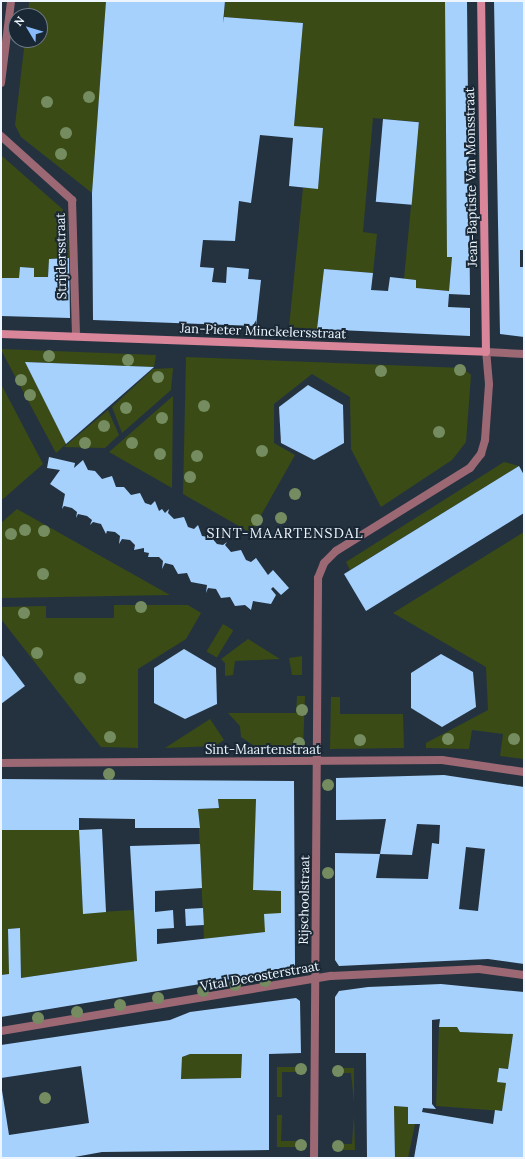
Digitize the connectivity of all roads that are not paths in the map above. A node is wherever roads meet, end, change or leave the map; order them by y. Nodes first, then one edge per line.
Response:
1 (11, 1) edge
2 (481, 1) edge
3 (1, 83) edge
4 (1, 136) edge
5 (1, 334) edge
6 (76, 335) junction
7 (486, 352) junction
8 (524, 354) edge
9 (1, 763) edge
10 (317, 763) junction
11 (524, 772) edge
12 (524, 975) edge
13 (315, 981) junction
14 (1, 1031) edge
15 (314, 1158) edge

1 - 3 street
2 - 7 street, Jean-Baptiste Van Monsstraat
4 - 6 street, Strijdersstraat
5 - 6 street, Jan-Pieter Minckelersstraat
6 - 7 street, Jan-Pieter Minckelersstraat
7 - 8 street, Jan-Pieter Minckelersstraat
7 - 10 street, Rijschoolstraat
9 - 10 street, Sint-Maartenstraat
10 - 11 street, Sint-Maartenstraat
10 - 13 street, Rijschoolstraat
12 - 13 street, Vital Decosterstraat
13 - 14 street, Vital Decosterstraat
13 - 15 street, Rijschoolstraat

